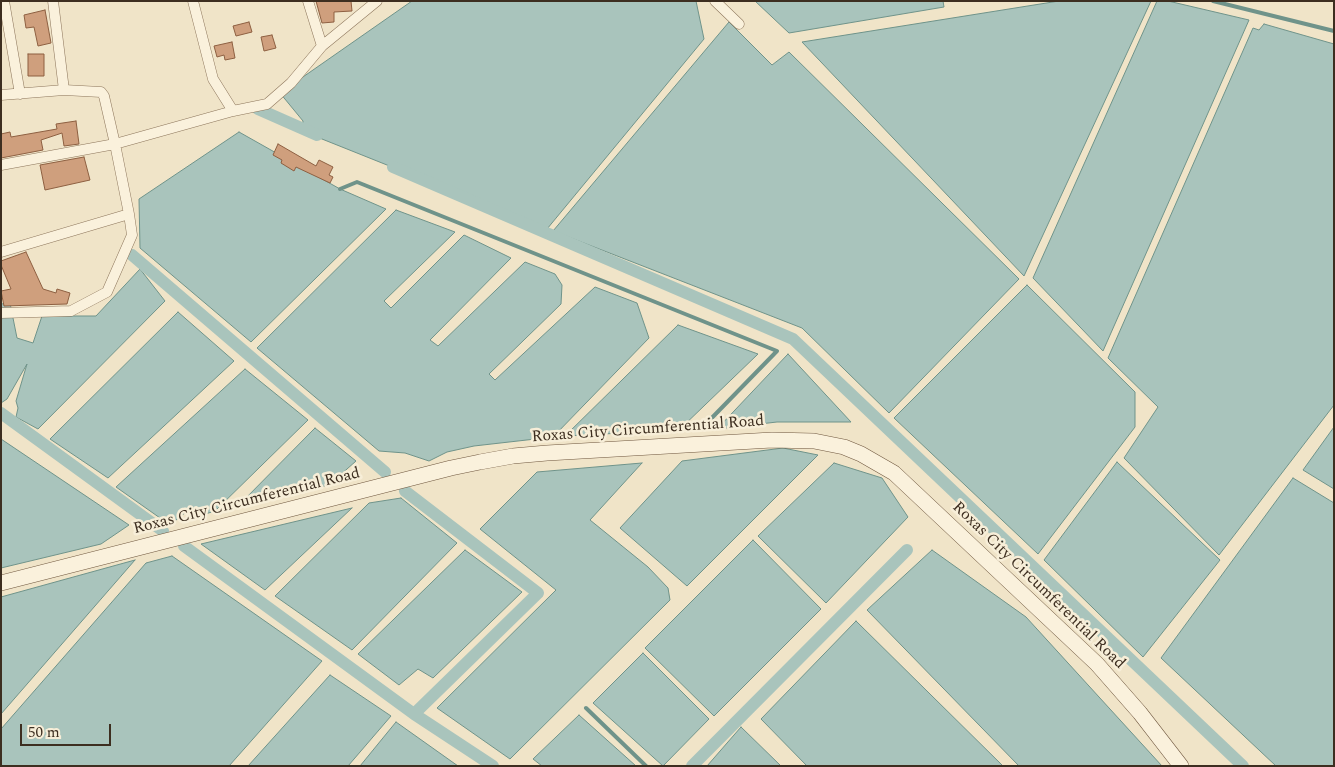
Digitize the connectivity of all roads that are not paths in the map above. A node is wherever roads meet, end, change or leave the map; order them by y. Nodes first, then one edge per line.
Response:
1 (4, 1) edge
2 (53, 1) edge
3 (193, 1) edge
4 (308, 1) edge
5 (377, 1) edge
6 (715, 1) edge
7 (739, 24) dead end
8 (322, 46) junction
9 (64, 90) junction
10 (20, 94) junction
11 (1, 95) edge
12 (233, 111) junction
13 (115, 144) junction
14 (1, 165) edge
15 (129, 214) junction
16 (1, 252) edge
17 (1, 313) edge
18 (1, 583) edge
19 (1181, 766) edge

1 - 10 street
2 - 9 street
3 - 12 street
4 - 8 street
5 - 8 street
6 - 7 street
8 - 12 street
9 - 10 street
9 - 13 street
10 - 11 street
12 - 13 street
13 - 14 street
13 - 15 street
15 - 16 street
15 - 17 street
18 - 19 main road, Roxas City Circumferential Road

